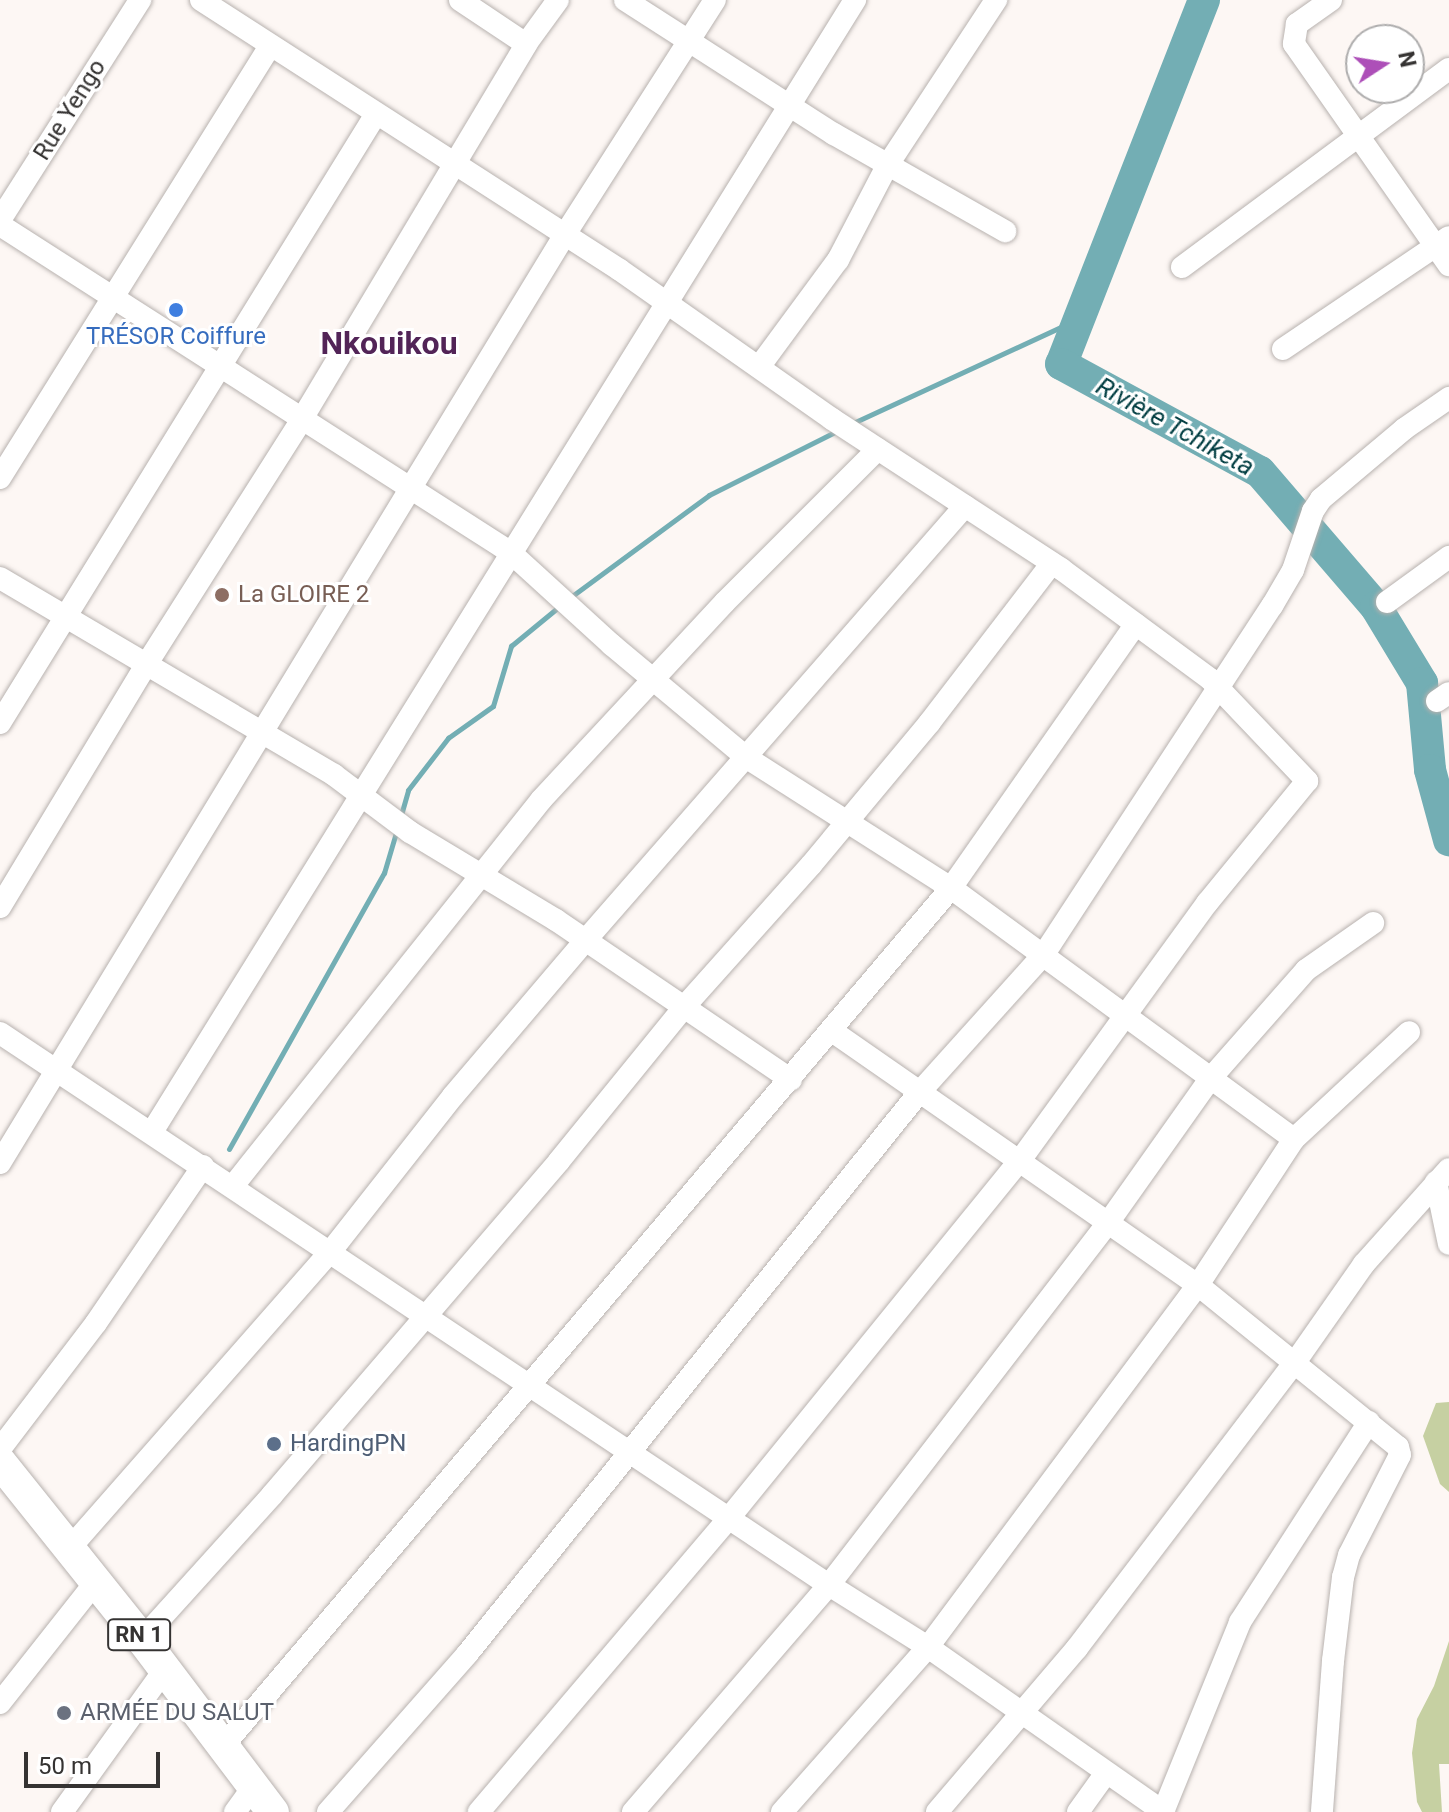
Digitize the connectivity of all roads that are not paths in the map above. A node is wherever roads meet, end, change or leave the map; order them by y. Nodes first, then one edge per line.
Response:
1 (140, 0) edge
2 (201, 0) edge
3 (460, 0) edge
4 (558, 0) edge
5 (625, 0) edge
6 (715, 0) edge
7 (855, 0) edge
8 (996, 0) edge
9 (1331, 0) edge
10 (690, 39) junction
11 (526, 44) junction
12 (270, 46) junction
13 (1449, 69) edge
14 (788, 105) junction
15 (376, 114) junction
16 (1358, 138) junction
17 (454, 166) junction
18 (887, 166) junction
19 (0, 222) edge
20 (1005, 231) dead end
21 (564, 236) junction
22 (1444, 250) edge
23 (1182, 267) dead end
24 (111, 296) junction
25 (664, 302) junction
26 (1283, 349) dead end
27 (222, 367) junction
28 (759, 367) junction
29 (1449, 398) edge
30 (302, 419) junction
31 (878, 449) junction
32 (0, 478) edge
33 (410, 487) junction
34 (965, 506) junction
35 (510, 552) junction
36 (1449, 557) edge
37 (1052, 563) junction
38 (0, 578) edge
39 (1387, 602) dead end
40 (65, 617) junction
41 (1136, 624) junction
42 (146, 665) junction
43 (653, 681) junction
44 (1218, 687) junction
45 (0, 723) edge
46 (260, 731) junction
47 (747, 758) junction
48 (360, 794) junction
49 (846, 822) junction
50 (479, 874) junction
51 (951, 888) junction
52 (0, 907) edge
53 (1373, 923) dead end
54 (584, 942) junction
55 (1044, 954) junction
56 (684, 1007) junction
57 (1123, 1015) junction
58 (832, 1031) junction
59 (1409, 1032) dead end
60 (0, 1033) edge
61 (57, 1070) junction
62 (1210, 1079) junction
63 (791, 1080) junction
64 (918, 1094) junction
65 (152, 1132) junction
66 (1294, 1139) junction
67 (1020, 1160) junction
68 (0, 1163) edge
69 (203, 1166) junction
70 (1443, 1175) edge
71 (233, 1186) junction
72 (1108, 1223) junction
73 (1449, 1244) edge
74 (331, 1251) junction
75 (1198, 1285) junction
76 (426, 1316) junction
77 (1296, 1361) junction
78 (531, 1386) junction
79 (1369, 1422) junction
80 (0, 1449) edge
81 (631, 1452) junction
82 (5, 1480) edge
83 (729, 1518) junction
84 (69, 1549) junction
85 (94, 1584) junction
86 (829, 1585) junction
87 (142, 1639) junction
88 (928, 1647) junction
89 (165, 1669) junction
90 (0, 1703) edge
91 (1023, 1714) junction
92 (224, 1745) junction
93 (1106, 1773) junction
94 (244, 1799) edge
95 (62, 1812) edge
96 (273, 1812) edge
97 (328, 1812) edge
98 (479, 1812) edge
99 (633, 1812) edge
100 (782, 1812) edge
101 (937, 1812) edge
102 (1078, 1812) edge
103 (1164, 1812) edge
104 (1322, 1812) edge

1 - 19 street, Rue Yengo
2 - 12 street
3 - 11 street
4 - 11 street
5 - 10 street
6 - 10 street
7 - 14 street
8 - 18 street
9 - 16 street
10 - 14 street
10 - 21 street
11 - 17 street
12 - 15 street
12 - 24 street
13 - 16 street
14 - 18 street
14 - 25 street
15 - 17 street
15 - 27 street
16 - 22 street
16 - 23 street
17 - 21 street
17 - 30 street
18 - 20 street
18 - 28 street
19 - 24 street
21 - 25 street
21 - 33 street
22 - 26 street
24 - 27 street
24 - 32 street
25 - 28 street
25 - 35 street
27 - 30 street
27 - 40 street
28 - 31 street
29 - 44 street
30 - 33 street
30 - 42 street
31 - 34 street
31 - 43 street
33 - 35 street
33 - 46 street
34 - 37 street
34 - 47 street
35 - 43 street
35 - 48 street
36 - 39 street
37 - 41 street
37 - 49 street
38 - 40 street
40 - 42 street
40 - 45 street
41 - 44 street
41 - 51 street
42 - 46 street
42 - 52 street
43 - 47 street
43 - 50 street
44 - 55 street
44 - 57 street
46 - 48 street
46 - 61 street
47 - 49 street
47 - 54 street
48 - 50 street
48 - 65 street
49 - 51 street
49 - 56 street
50 - 54 street
50 - 71 street
51 - 55 street
51 - 58 street
53 - 62 street
54 - 56 street
54 - 74 street
55 - 57 street
55 - 64 street
56 - 63 street
56 - 76 street
57 - 62 street
57 - 67 street
58 - 63 street
58 - 64 street
59 - 66 street
60 - 61 street
61 - 65 street
61 - 68 street
62 - 66 street
62 - 72 street
63 - 78 street
64 - 67 street
64 - 81 street
65 - 69 street
66 - 75 street
67 - 72 street
67 - 83 street
69 - 71 street
69 - 80 street
70 - 73 street
70 - 77 street
71 - 74 street
72 - 75 street
72 - 86 street
74 - 76 street
74 - 84 street
75 - 77 street
75 - 88 street
76 - 78 street
76 - 87 street
77 - 79 street
77 - 91 street
78 - 81 street
78 - 92 street
79 - 103 street
79 - 104 street
81 - 83 street
81 - 97 street
82 - 84 highway, RN 1
83 - 86 street
83 - 98 street
84 - 85 highway, RN 1
85 - 87 highway, RN 1
85 - 90 street
86 - 88 street
86 - 99 street
87 - 89 highway, RN 1
88 - 91 street
88 - 100 street
89 - 92 highway, RN 1
89 - 95 street
91 - 93 street
91 - 101 street
92 - 94 highway, RN 1
93 - 102 street
93 - 103 street
94 - 96 highway, RN 1

